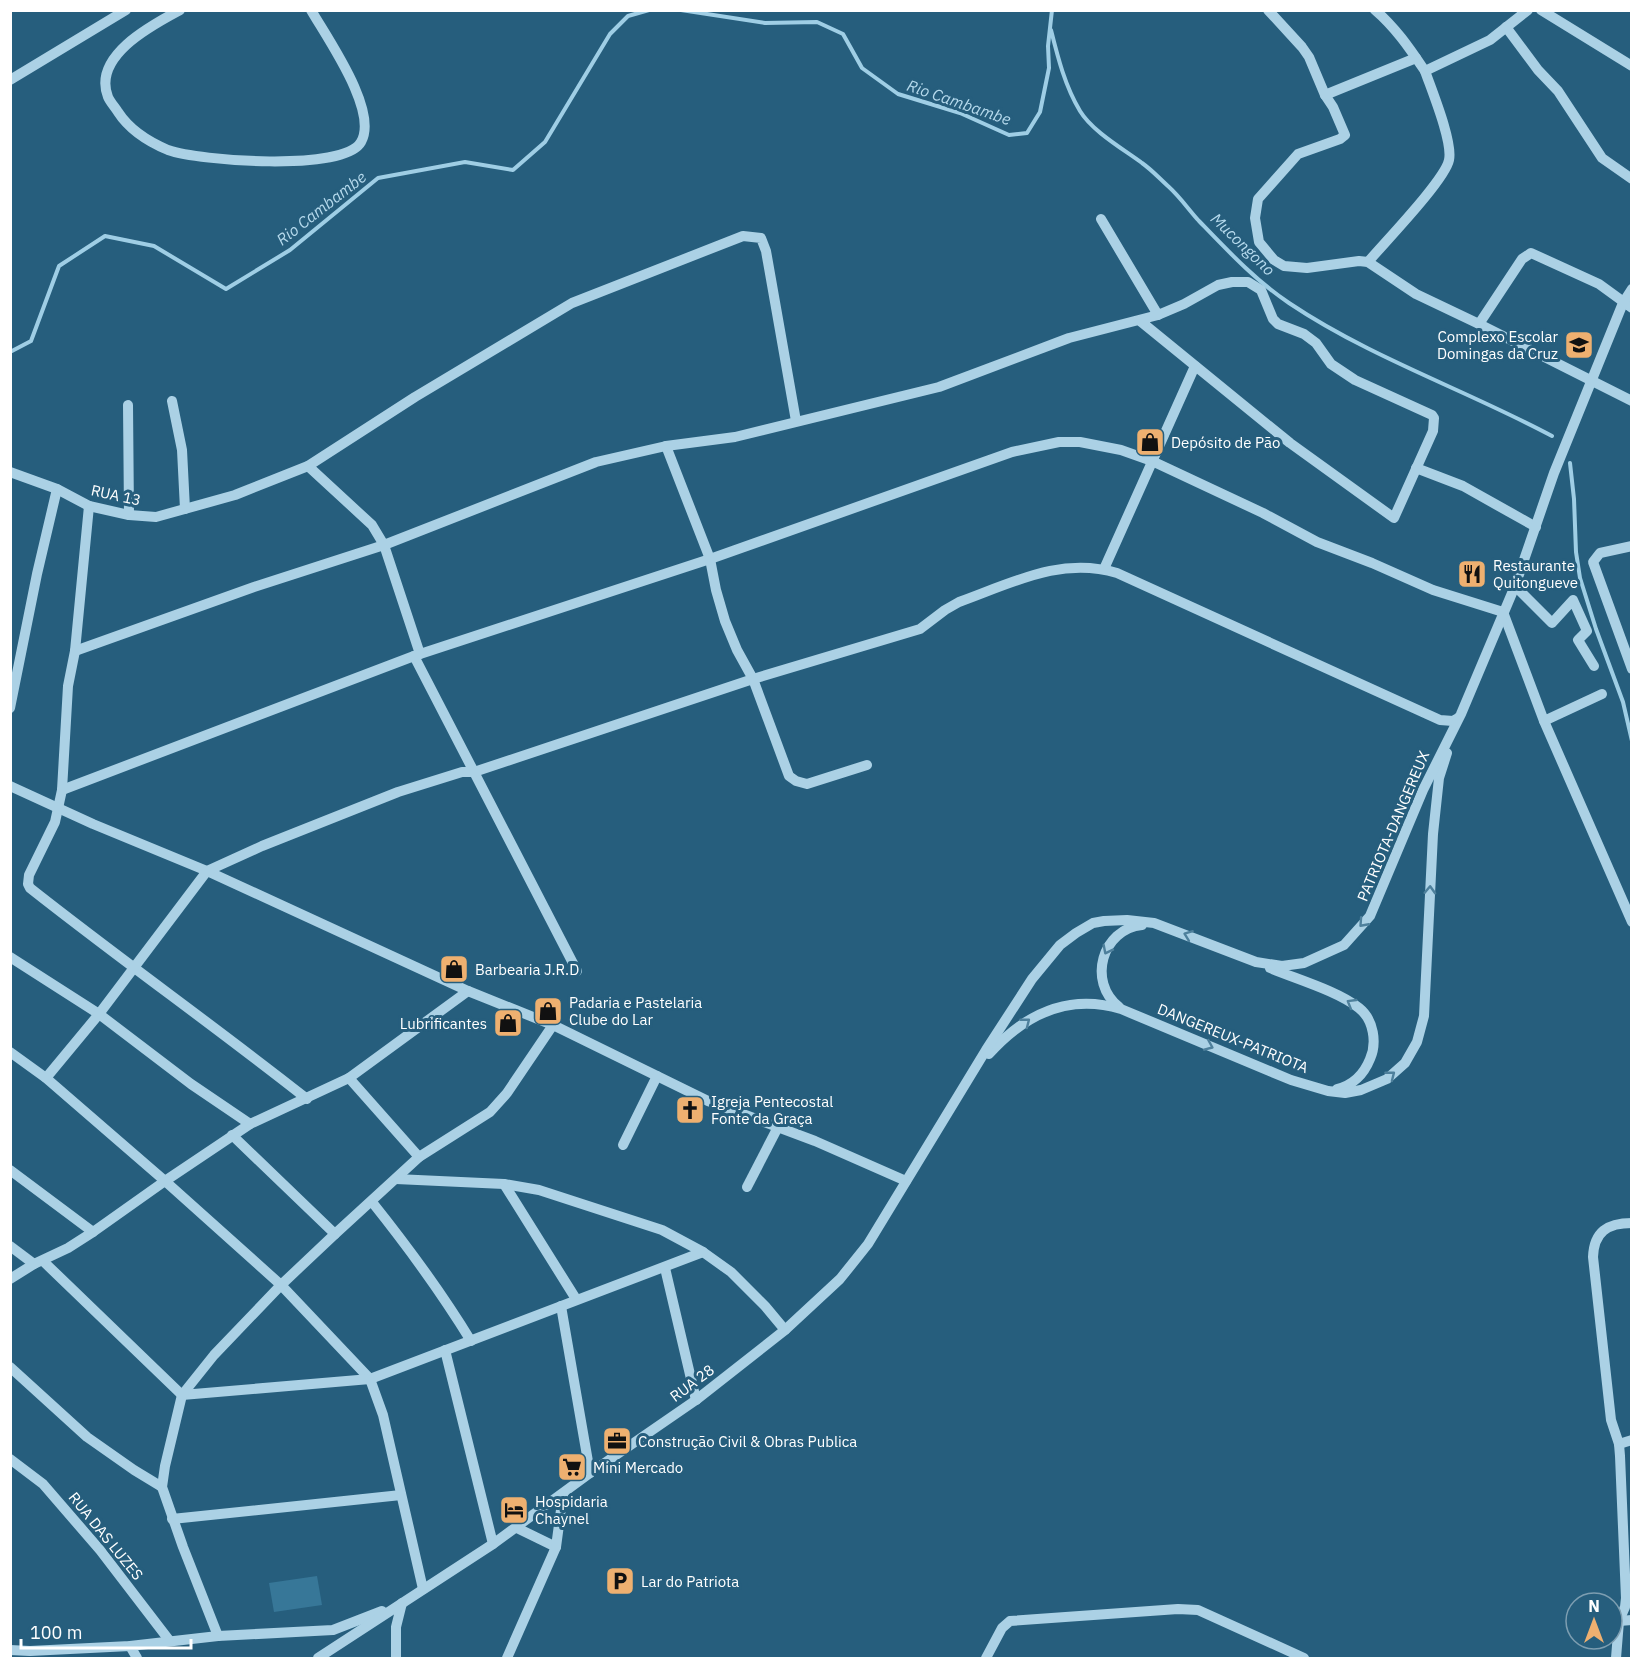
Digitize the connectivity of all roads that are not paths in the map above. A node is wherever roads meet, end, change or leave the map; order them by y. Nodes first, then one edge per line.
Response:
1 (126, 10) edge
2 (180, 10) edge
3 (310, 10) edge
4 (1268, 10) edge
5 (1375, 10) edge
6 (1528, 10) edge
7 (1541, 10) edge
8 (1506, 27) junction
9 (1416, 58) junction
10 (1632, 66) edge
11 (1425, 71) junction
12 (10, 80) edge
13 (1324, 95) junction
14 (1632, 179) edge
15 (1101, 219) dead end
16 (1368, 262) junction
17 (1632, 289) edge
18 (1627, 306) edge
19 (1158, 315) junction
20 (1139, 320) junction
21 (1479, 324) junction
22 (1195, 366) junction
23 (1592, 382) junction
24 (172, 401) dead end
25 (1632, 402) edge
26 (128, 405) dead end
27 (796, 421) junction
28 (666, 446) junction
29 (1152, 461) junction
30 (308, 466) junction
31 (1416, 468) junction
32 (10, 472) edge
33 (57, 489) junction
34 (89, 506) junction
35 (185, 508) junction
36 (129, 515) junction
37 (1536, 527) junction
38 (384, 545) junction
39 (1632, 546) edge
40 (710, 559) junction
41 (1104, 569) junction
42 (1515, 586) junction
43 (1503, 612) junction
44 (75, 651) junction
45 (417, 656) junction
46 (1594, 666) dead end
47 (1632, 669) edge
48 (753, 679) junction
49 (1602, 694) dead end
50 (10, 708) edge
51 (1458, 718) junction
52 (1544, 721) junction
53 (867, 765) dead end
54 (474, 772) junction
55 (10, 786) edge
56 (62, 789) junction
57 (58, 807) junction
58 (207, 871) junction
59 (1632, 922) edge
60 (1154, 923) junction
61 (10, 957) edge
62 (1256, 962) junction
63 (134, 966) junction
64 (577, 971) dead end
65 (468, 991) junction
66 (1122, 1009) junction
67 (99, 1014) junction
68 (553, 1025) junction
69 (10, 1052) edge
70 (657, 1076) junction
71 (969, 1077) junction
72 (46, 1078) junction
73 (349, 1078) junction
74 (1328, 1091) junction
75 (307, 1099) junction
76 (250, 1124) junction
77 (778, 1127) junction
78 (232, 1135) junction
79 (623, 1145) dead end
80 (419, 1157) junction
81 (10, 1170) edge
82 (396, 1179) junction
83 (165, 1180) junction
84 (906, 1181) junction
85 (504, 1184) junction
86 (747, 1186) dead end
87 (372, 1202) junction
88 (1632, 1223) edge
89 (93, 1232) junction
90 (335, 1234) junction
91 (10, 1246) edge
92 (703, 1252) junction
93 (39, 1262) junction
94 (665, 1268) junction
95 (10, 1279) edge
96 (281, 1285) junction
97 (576, 1299) junction
98 (561, 1306) junction
99 (785, 1330) junction
100 (471, 1341) junction
101 (445, 1350) junction
102 (10, 1367) edge
103 (370, 1379) junction
104 (182, 1395) junction
105 (696, 1400) junction
106 (1632, 1440) edge
107 (1619, 1444) junction
108 (10, 1459) edge
109 (590, 1473) junction
110 (162, 1487) junction
111 (401, 1495) junction
112 (563, 1495) junction
113 (172, 1519) junction
114 (517, 1527) junction
115 (493, 1544) junction
116 (556, 1547) junction
117 (423, 1589) junction
118 (402, 1603) junction
119 (1624, 1609) edge
120 (218, 1636) junction
121 (169, 1640) junction
122 (130, 1646) junction
123 (10, 1650) edge
124 (137, 1659) edge
125 (318, 1659) edge
126 (396, 1659) edge
127 (507, 1659) edge
128 (986, 1659) edge
129 (1304, 1659) edge

1 - 12 street
2 - 3 street
4 - 13 street
5 - 9 street
6 - 8 street
7 - 10 street
8 - 11 street
8 - 14 street
9 - 11 street
9 - 13 street
11 - 16 street
13 - 16 street
15 - 19 street
16 - 21 street
17 - 18 street
18 - 21 street
18 - 23 street
19 - 20 street
19 - 31 street
20 - 22 street
20 - 27 street
21 - 23 street
22 - 29 street
22 - 31 street
23 - 25 street
23 - 37 street
24 - 35 street
26 - 36 street
27 - 28 street
27 - 30 street, RUA 13
28 - 38 street
28 - 40 street
29 - 40 street
29 - 41 street
29 - 43 street
30 - 35 street, RUA 13
30 - 38 street
31 - 37 street
32 - 33 street, RUA 13
33 - 34 street, RUA 13
33 - 50 street
34 - 36 street, RUA 13
34 - 44 street
35 - 36 street, RUA 13
37 - 42 street
38 - 44 street
38 - 45 street
39 - 47 street
40 - 45 street
40 - 48 street
41 - 48 street
41 - 51 street
42 - 43 street
42 - 46 street
43 - 51 street
43 - 52 street
44 - 56 street
45 - 54 street
45 - 56 street
48 - 53 street
48 - 54 street
49 - 52 street
51 -> 62 street, PATRIOTA-DANGEREUX
74 -> 51 street, DANGEREUX-PATRIOTA
52 - 59 street
54 - 58 street
54 - 64 street
55 - 57 street
56 - 57 street
57 - 58 street
57 - 63 street
58 - 63 street
58 - 65 street
62 -> 60 street, PATRIOTA-DANGEREUX
60 -> 66 street
60 - 71 street, PATRIOTA-DANGEREUX
61 - 67 street
74 -> 62 street
63 - 67 street
63 - 75 street
65 - 68 street
65 - 73 street
71 -> 66 street, DANGEREUX-PATRIOTA
66 -> 74 street, DANGEREUX-PATRIOTA
67 - 72 street
67 - 76 street
68 - 70 street
68 - 80 street
69 - 72 street
70 - 77 street
70 - 79 street
71 - 84 street, RUA 28
72 - 83 street
73 - 75 street
73 - 80 street
75 - 76 street
76 - 78 street
77 - 84 street
77 - 86 street
78 - 83 street
78 - 90 street
80 - 82 street
81 - 89 street
82 - 85 street
82 - 87 street
83 - 89 street
83 - 96 street
84 - 99 street, RUA 28
85 - 92 street
85 - 97 street
87 - 90 street
87 - 100 street
88 - 107 street
89 - 93 street
90 - 96 street
91 - 93 street
92 - 94 street
92 - 99 street
93 - 95 street
93 - 104 street
94 - 97 street
94 - 105 street
96 - 103 street
96 - 104 street
97 - 98 street
98 - 100 street
98 - 109 street
99 - 105 street, RUA 28
100 - 101 street
101 - 103 street
101 - 115 street
102 - 110 street
103 - 104 street
103 - 111 street
104 - 110 street
105 - 109 street, RUA 28
106 - 107 street
107 - 119 street
108 - 121 street, RUA DAS LUZES
109 - 112 street, RUA 28
110 - 113 street
111 - 113 street
111 - 117 street
112 - 114 street, RUA 28
112 - 116 street
113 - 120 street
114 - 115 street, RUA 28
114 - 116 street
115 - 117 street, RUA 28
116 - 127 street
117 - 118 street, RUA 28
118 - 120 street
118 - 125 street
118 - 126 street
120 - 121 street
121 - 122 street
122 - 123 street
122 - 124 street
128 - 129 street

